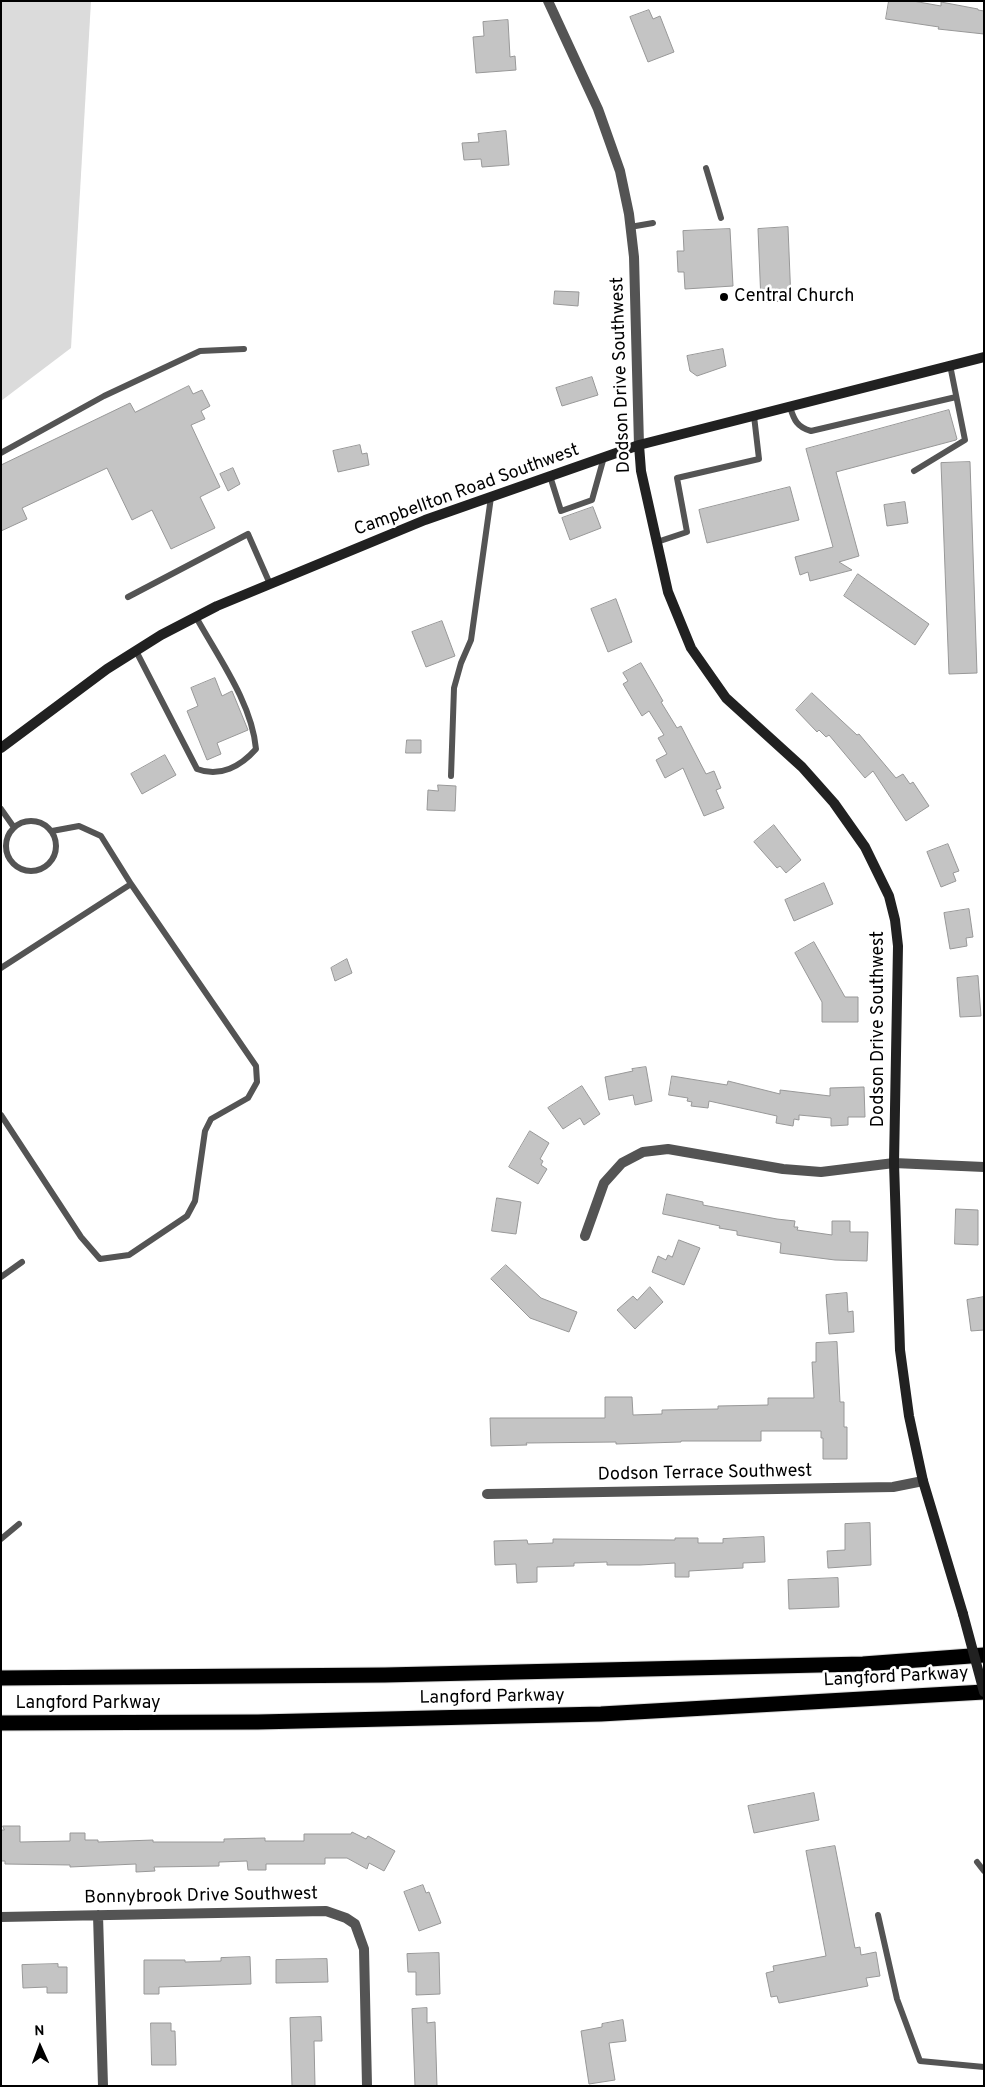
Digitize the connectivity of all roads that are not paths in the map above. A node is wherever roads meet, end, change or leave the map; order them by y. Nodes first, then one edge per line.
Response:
1 (548, 1) edge
2 (706, 168) dead end
3 (721, 218) dead end
4 (653, 223) dead end
5 (630, 227) junction
6 (244, 348) dead end
7 (984, 357) edge
8 (950, 366) junction
9 (956, 397) junction
10 (790, 407) junction
11 (754, 416) junction
12 (638, 445) junction
13 (1, 453) edge
14 (604, 457) junction
15 (914, 470) dead end
16 (550, 476) junction
17 (491, 497) junction
18 (657, 542) junction
19 (270, 584) junction
20 (128, 597) dead end
21 (196, 617) junction
22 (136, 651) junction
23 (1, 748) edge
24 (451, 776) dead end
25 (1, 809) edge
26 (13, 826) junction
27 (52, 832) junction
28 (131, 884) junction
29 (1, 968) edge
30 (1, 1115) edge
31 (894, 1164) junction
32 (984, 1167) edge
33 (585, 1236) dead end
34 (22, 1262) dead end
35 (1, 1277) edge
36 (923, 1481) junction
37 (487, 1494) dead end
38 (19, 1524) dead end
39 (1, 1539) edge
40 (984, 1655) edge
41 (1, 1678) edge
42 (984, 1692) edge
43 (1, 1723) edge
44 (977, 1862) dead end
45 (984, 1871) edge
46 (98, 1915) junction
47 (878, 1915) dead end
48 (1, 1917) edge
49 (984, 2067) edge
50 (103, 2086) edge
51 (367, 2086) edge

1 - 5 street, Dodson Drive Southwest
2 - 3 lane
4 - 5 lane
5 - 12 street, Dodson Drive Southwest
6 - 13 lane
7 - 8 street, Campbellton Road Southwest
8 - 9 lane
8 - 10 street, Campbellton Road Southwest
9 - 10 lane
9 - 15 lane
10 - 11 street, Campbellton Road Southwest
11 - 12 street, Campbellton Road Southwest
11 - 18 lane
12 - 14 street, Campbellton Road Southwest
12 - 18 street, Dodson Drive Southwest
14 - 16 street, Campbellton Road Southwest
14 - 16 lane
16 - 17 street, Campbellton Road Southwest
17 - 19 street, Campbellton Road Southwest
17 - 24 lane
18 - 31 street, Dodson Drive Southwest
19 - 20 lane
19 - 21 street, Campbellton Road Southwest
21 - 22 street, Campbellton Road Southwest
21 - 22 lane
22 - 23 street, Campbellton Road Southwest
25 - 26 lane
26 - 27 lane
26 - 27 lane
27 - 28 lane
28 - 29 lane
28 - 30 lane
31 - 32 street
31 - 33 street
31 - 36 street, Dodson Drive Southwest
34 - 35 lane
36 - 37 street, Dodson Terrace Southwest
36 - 42 street, Dodson Drive Southwest, bridge
38 - 39 lane
40 - 41 highway, Langford Parkway
42 - 43 highway, Langford Parkway
44 - 45 lane
46 - 48 street, Bonnybrook Drive Southwest
46 - 50 street
46 - 51 street, Bonnybrook Drive Southwest
47 - 49 lane

